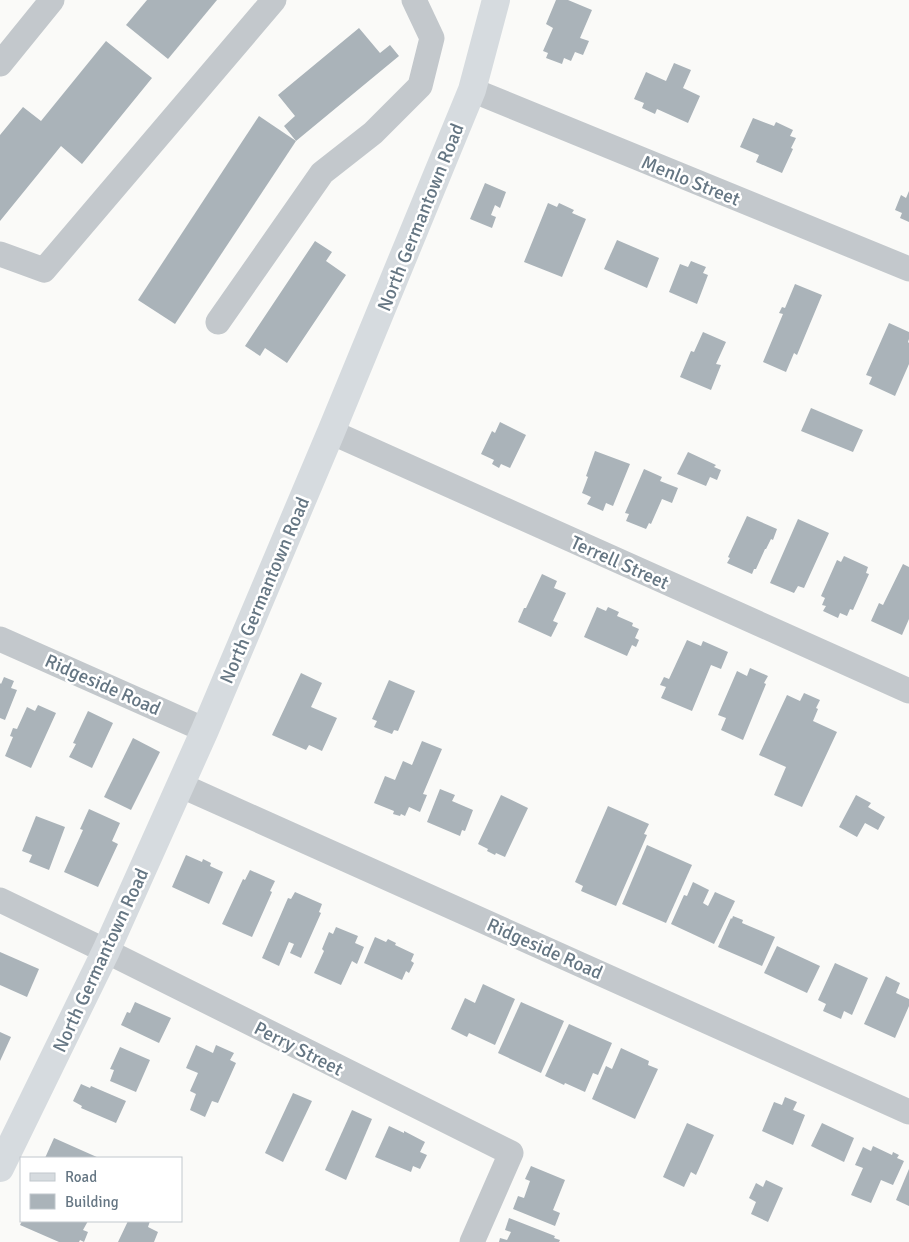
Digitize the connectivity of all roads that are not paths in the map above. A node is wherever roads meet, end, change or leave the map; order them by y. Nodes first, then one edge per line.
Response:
1 (52, 0) edge
2 (274, 0) edge
3 (414, 0) edge
4 (496, 0) edge
5 (0, 64) edge
6 (472, 90) junction
7 (0, 254) edge
8 (909, 269) edge
9 (218, 322) dead end
10 (331, 432) junction
11 (0, 639) edge
12 (909, 691) edge
13 (205, 730) junction
14 (180, 785) junction
15 (0, 900) edge
16 (106, 951) junction
17 (909, 1112) edge
18 (0, 1168) edge
19 (472, 1242) edge

1 - 5 street
2 - 7 street
3 - 9 street
4 - 6 main road, North Germantown Road
6 - 8 street, Menlo Street
6 - 10 main road, North Germantown Road
10 - 12 street, Terrell Street
10 - 13 main road, North Germantown Road
11 - 13 street, Ridgeside Road
13 - 14 main road, North Germantown Road
14 - 16 main road, North Germantown Road
14 - 17 street, Ridgeside Road
15 - 16 street, Perry Street
16 - 18 main road, North Germantown Road
16 - 19 street, Perry Street

